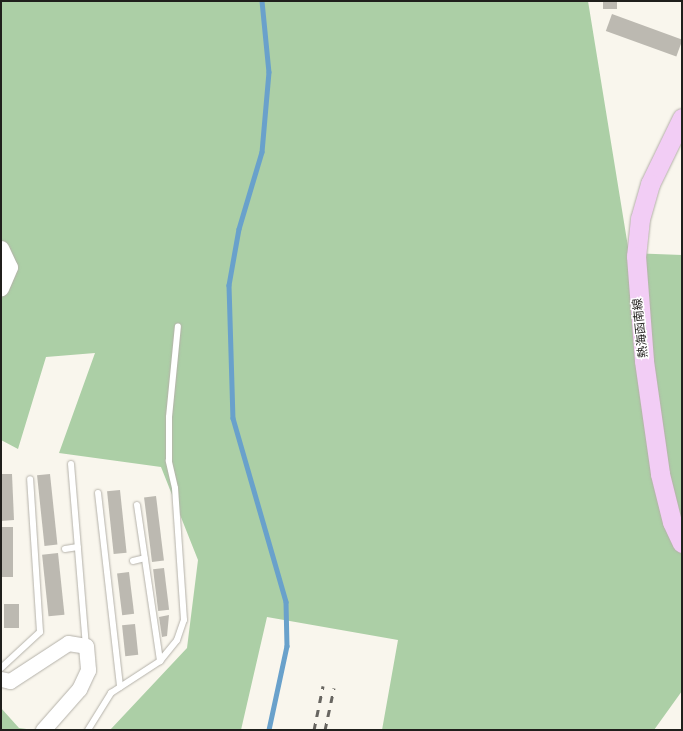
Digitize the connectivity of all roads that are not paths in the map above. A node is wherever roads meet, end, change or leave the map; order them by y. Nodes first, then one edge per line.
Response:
1 (682, 118) edge
2 (1, 248) edge
3 (1, 288) edge
4 (178, 326) dead end
5 (71, 464) dead end
6 (30, 479) dead end
7 (98, 493) dead end
8 (137, 505) dead end
9 (682, 543) edge
10 (78, 547) junction
11 (64, 549) dead end
12 (145, 558) junction
13 (134, 561) dead end
14 (86, 646) junction
15 (160, 661) junction
16 (1, 668) edge
17 (1, 679) edge
18 (120, 687) junction
19 (43, 730) edge
20 (88, 730) edge

1 - 9 main road, 熱海函南線
2 - 3 street
4 - 15 lane
5 - 10 lane
6 - 16 lane
7 - 18 lane
8 - 12 lane
10 - 11 lane
10 - 14 lane
12 - 13 lane
12 - 15 lane
14 - 17 street
14 - 19 street
15 - 18 lane
18 - 20 lane

